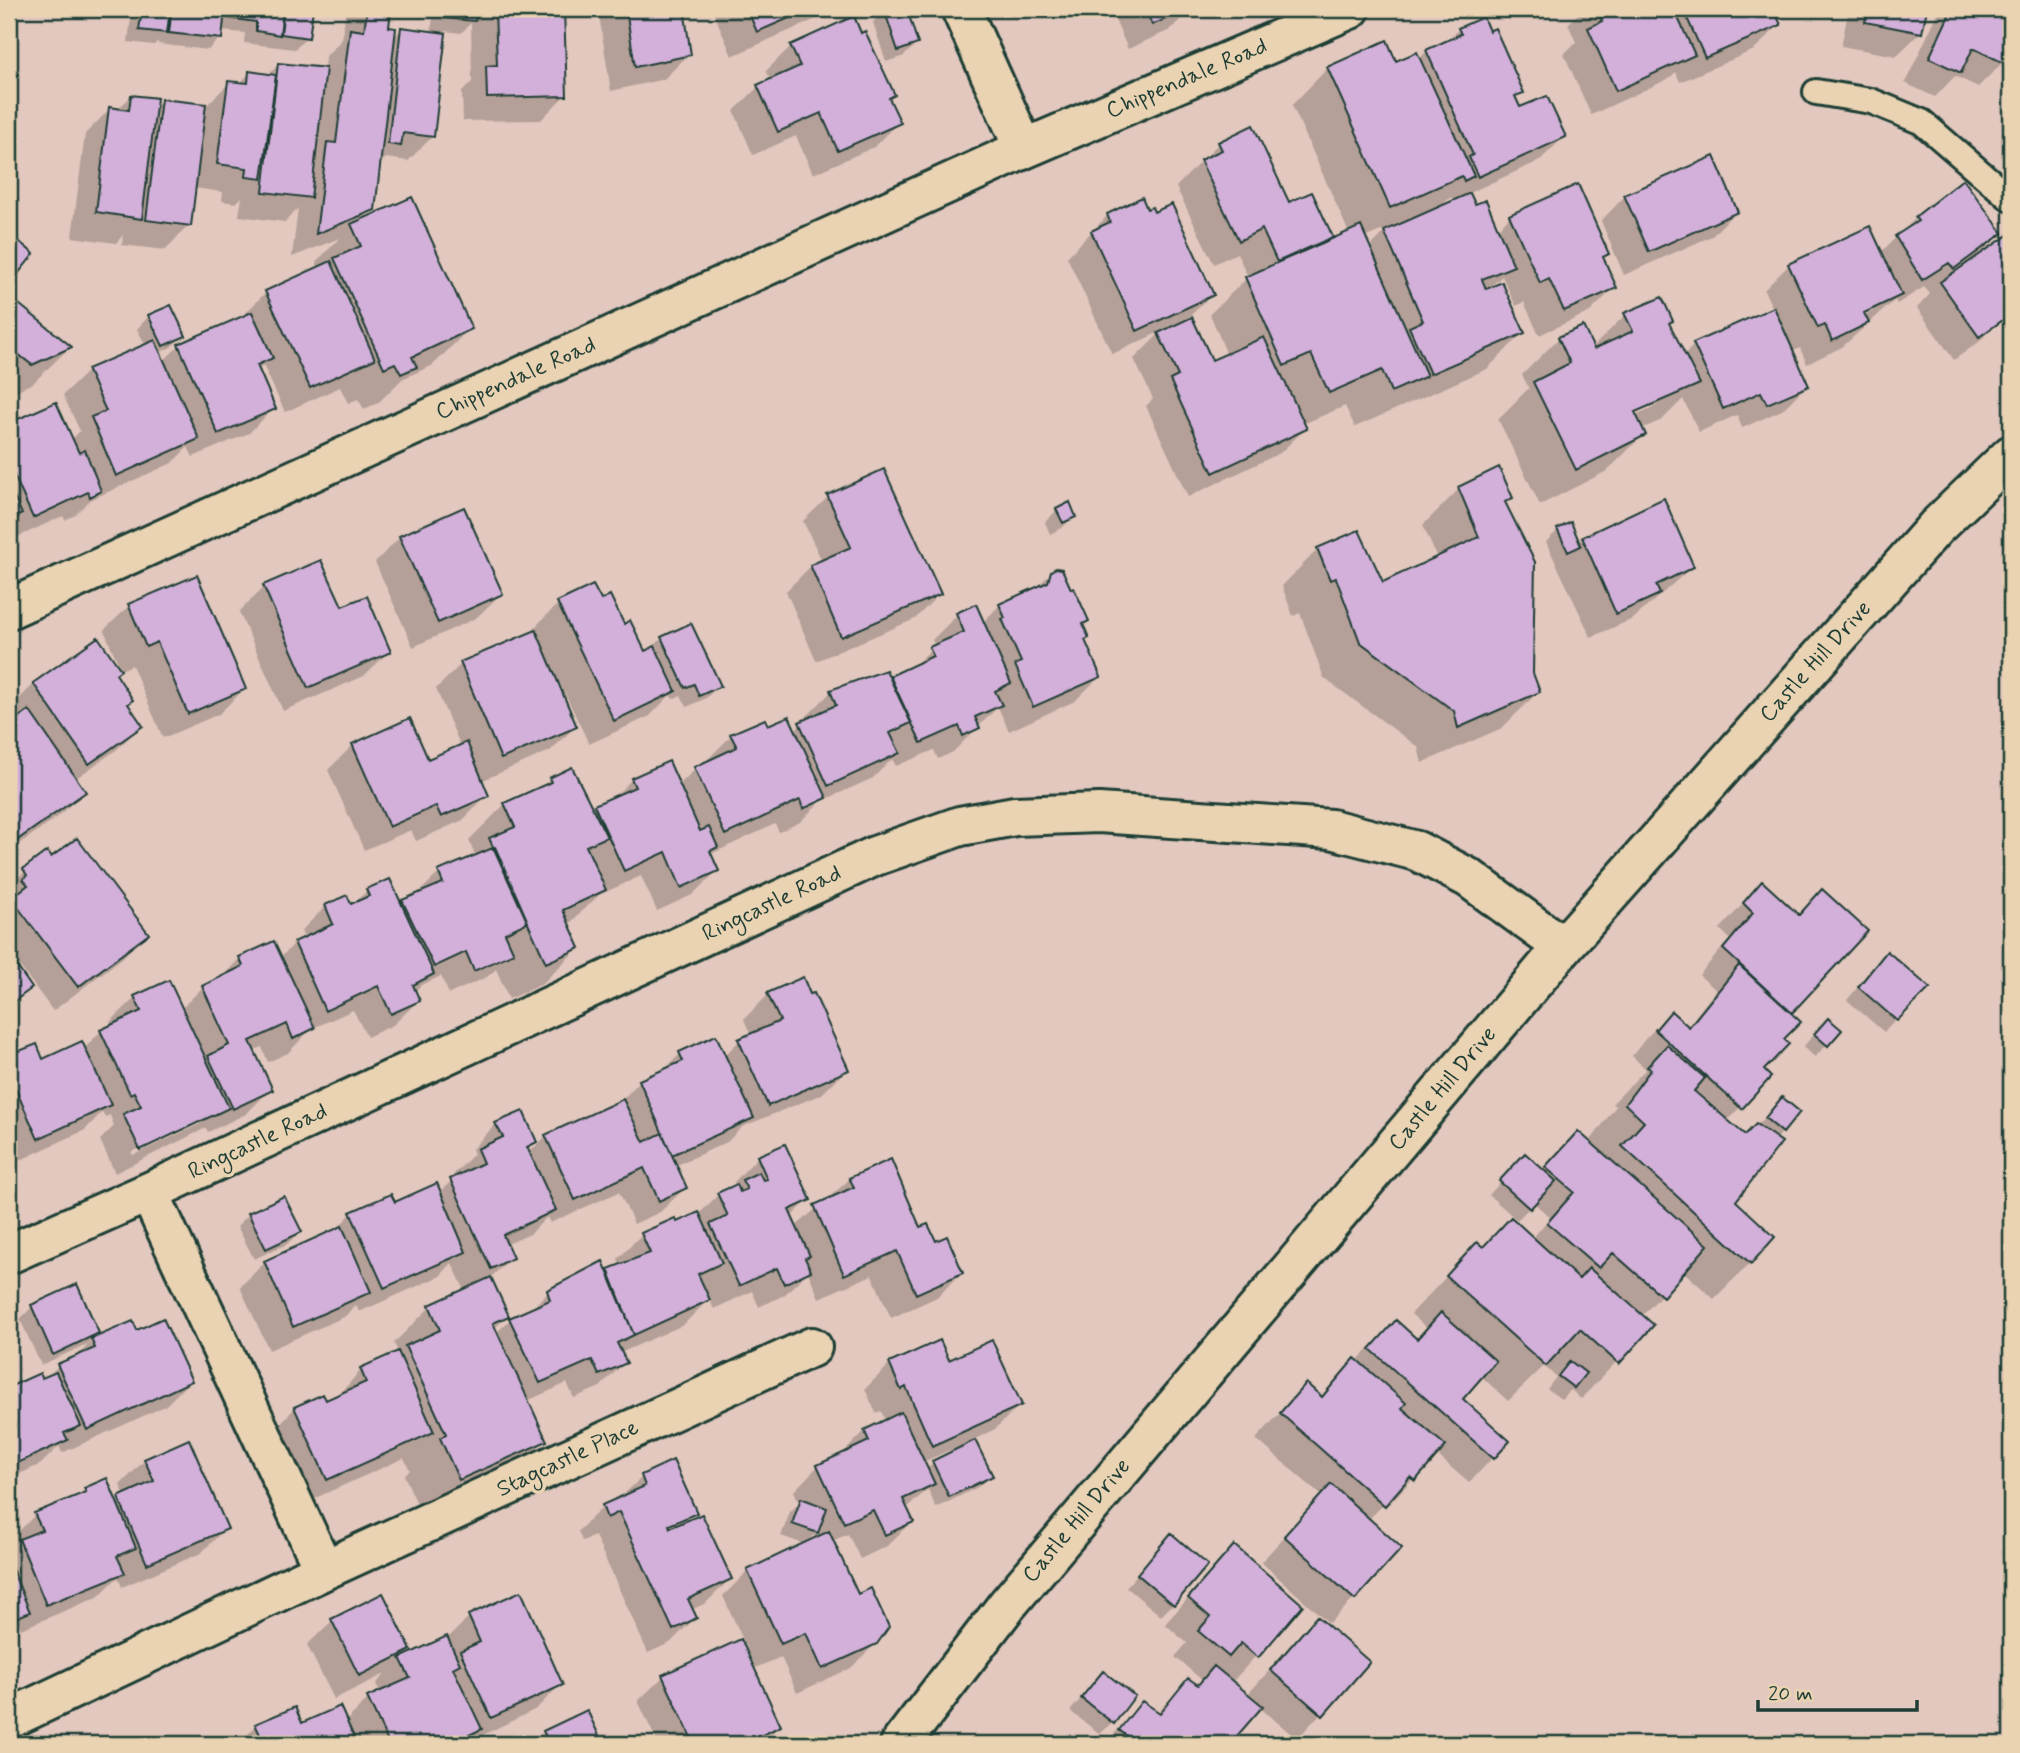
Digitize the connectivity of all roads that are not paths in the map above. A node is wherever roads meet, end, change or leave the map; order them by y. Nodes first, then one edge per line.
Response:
1 (961, 9) edge
2 (1350, 9) edge
3 (1816, 92) dead end
4 (1024, 149) junction
5 (2011, 199) edge
6 (2011, 455) edge
7 (9, 609) edge
8 (1563, 947) junction
9 (149, 1192) junction
10 (9, 1254) edge
11 (812, 1347) dead end
12 (324, 1570) junction
13 (9, 1719) edge
14 (900, 1744) edge

1 - 4 street
2 - 4 street, Chippendale Road
3 - 5 lane
4 - 7 street, Chippendale Road
6 - 8 street, Castle Hill Drive
8 - 9 street, Ringcastle Road
8 - 14 street, Castle Hill Drive
9 - 10 street, Ringcastle Road
9 - 12 street
11 - 12 street, Stagcastle Place
12 - 13 street, Stagcastle Place

